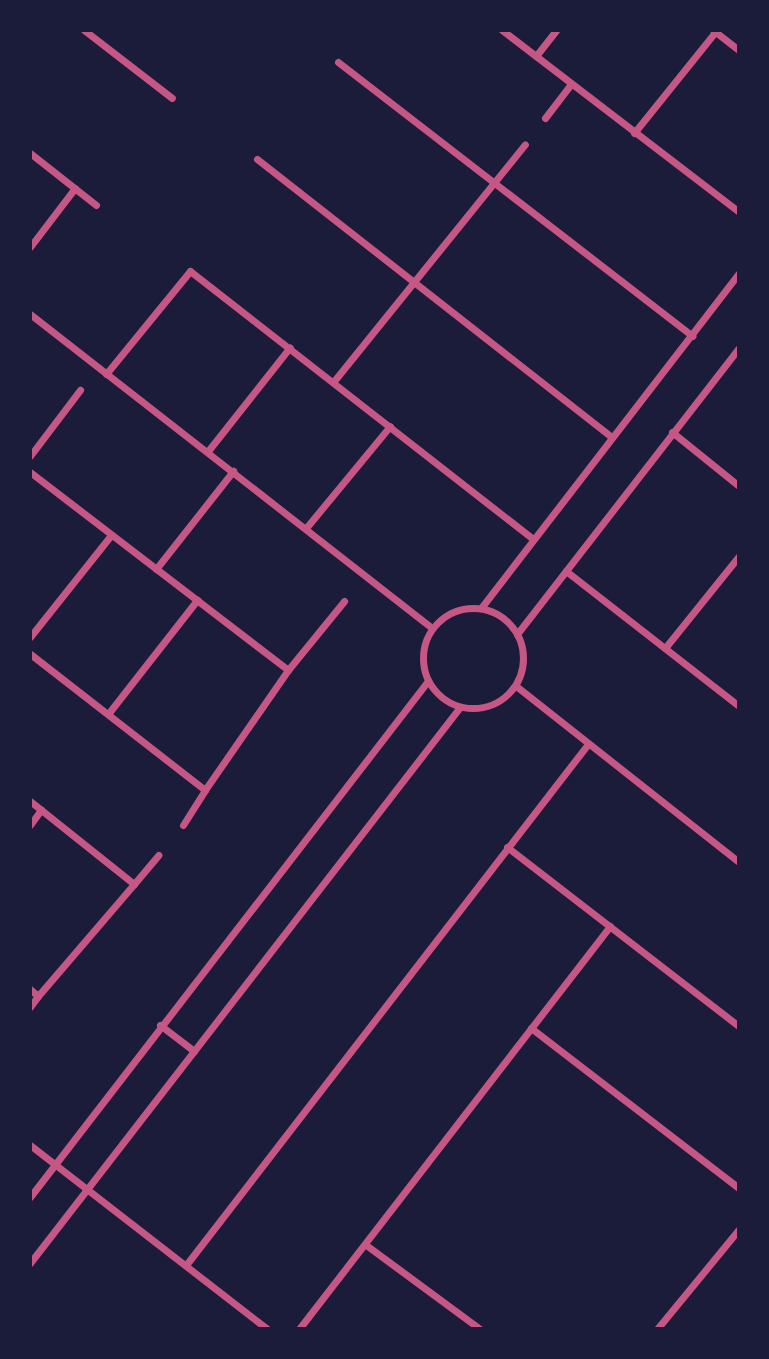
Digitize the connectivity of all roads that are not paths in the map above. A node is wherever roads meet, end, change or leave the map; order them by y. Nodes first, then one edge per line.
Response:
1 (84, 30) edge
2 (502, 30) edge
3 (556, 30) edge
4 (715, 31) edge
5 (739, 50) edge
6 (536, 56) junction
7 (338, 62) dead end
8 (571, 83) junction
9 (173, 98) dead end
10 (545, 118) dead end
11 (634, 133) junction
12 (525, 145) dead end
13 (30, 153) edge
14 (257, 159) dead end
15 (493, 181) junction
16 (75, 188) junction
17 (96, 205) dead end
18 (738, 208) edge
19 (30, 247) edge
20 (739, 273) edge
21 (414, 283) junction
22 (30, 314) edge
23 (692, 336) junction
24 (290, 347) junction
25 (739, 348) edge
26 (107, 374) junction
27 (334, 381) junction
28 (80, 390) dead end
29 (390, 426) junction
30 (672, 432) junction
31 (612, 437) junction
32 (208, 451) junction
33 (30, 456) edge
34 (233, 471) junction
35 (30, 472) edge
36 (739, 486) edge
37 (306, 528) junction
38 (111, 534) junction
39 (533, 539) junction
40 (739, 556) edge
41 (156, 569) junction
42 (566, 571) junction
43 (197, 600) junction
44 (344, 601) dead end
45 (481, 608) junction
46 (432, 628) junction
47 (517, 634) junction
48 (30, 637) edge
49 (665, 648) junction
50 (30, 653) edge
51 (288, 670) junction
52 (428, 681) junction
53 (516, 686) junction
54 (739, 706) edge
55 (460, 707) junction
56 (108, 714) junction
57 (589, 744) junction
58 (205, 790) junction
59 (30, 802) edge
60 (41, 810) junction
61 (30, 825) edge
62 (183, 825) dead end
63 (507, 847) junction
64 (158, 855) dead end
65 (739, 862) edge
66 (134, 884) junction
67 (610, 926) junction
68 (30, 989) edge
69 (38, 996) junction
70 (30, 1007) edge
71 (160, 1025) junction
72 (739, 1026) edge
73 (531, 1028) junction
74 (194, 1051) junction
75 (30, 1145) edge
76 (55, 1164) junction
77 (739, 1188) edge
78 (88, 1190) junction
79 (30, 1197) edge
80 (739, 1229) edge
81 (366, 1245) junction
82 (30, 1263) edge
83 (186, 1265) junction
84 (267, 1329) edge
85 (299, 1329) edge
86 (481, 1329) edge
87 (657, 1329) edge

1 - 9 street
2 - 6 street
3 - 6 street
4 - 5 street
4 - 11 street
6 - 8 street
7 - 15 street
8 - 10 street
8 - 11 street
11 - 18 street
12 - 15 street
13 - 16 street
14 - 21 street
15 - 21 street
15 - 23 street
16 - 17 street
16 - 19 street
20 - 23 street
21 - 27 street
21 - 31 street
22 - 26 street
23 - 31 street
24 - 26 street
24 - 27 street
24 - 32 street
25 - 30 street
26 - 32 street
27 - 29 street
28 - 33 street
29 - 37 street
29 - 39 street
30 - 36 street
30 - 42 street
31 - 39 street
32 - 34 street
34 - 37 street
34 - 41 street
35 - 38 street
37 - 46 street
38 - 41 street
38 - 48 street
39 - 45 street
40 - 49 street
41 - 43 street
42 - 47 street
42 - 49 street
43 - 51 street
43 - 56 street
44 - 51 street
45 - 46 street
45 - 47 street
46 - 52 street
47 - 53 street
49 - 54 street
50 - 56 street
51 - 58 street
52 - 55 street
52 - 71 street
53 - 55 street
53 - 57 street
55 - 74 street
56 - 58 street
57 - 63 street
57 - 65 street
58 - 62 street
59 - 60 street
60 - 61 street
60 - 66 street
63 - 67 street
63 - 83 street
64 - 66 street
66 - 69 street
67 - 72 street
67 - 73 street
68 - 69 street
69 - 70 street
71 - 74 street
71 - 76 street
73 - 77 street
73 - 81 street
74 - 78 street
75 - 76 street
76 - 78 street
76 - 79 street
78 - 82 street
78 - 83 street
80 - 87 street
81 - 85 street
81 - 86 street
83 - 84 street

